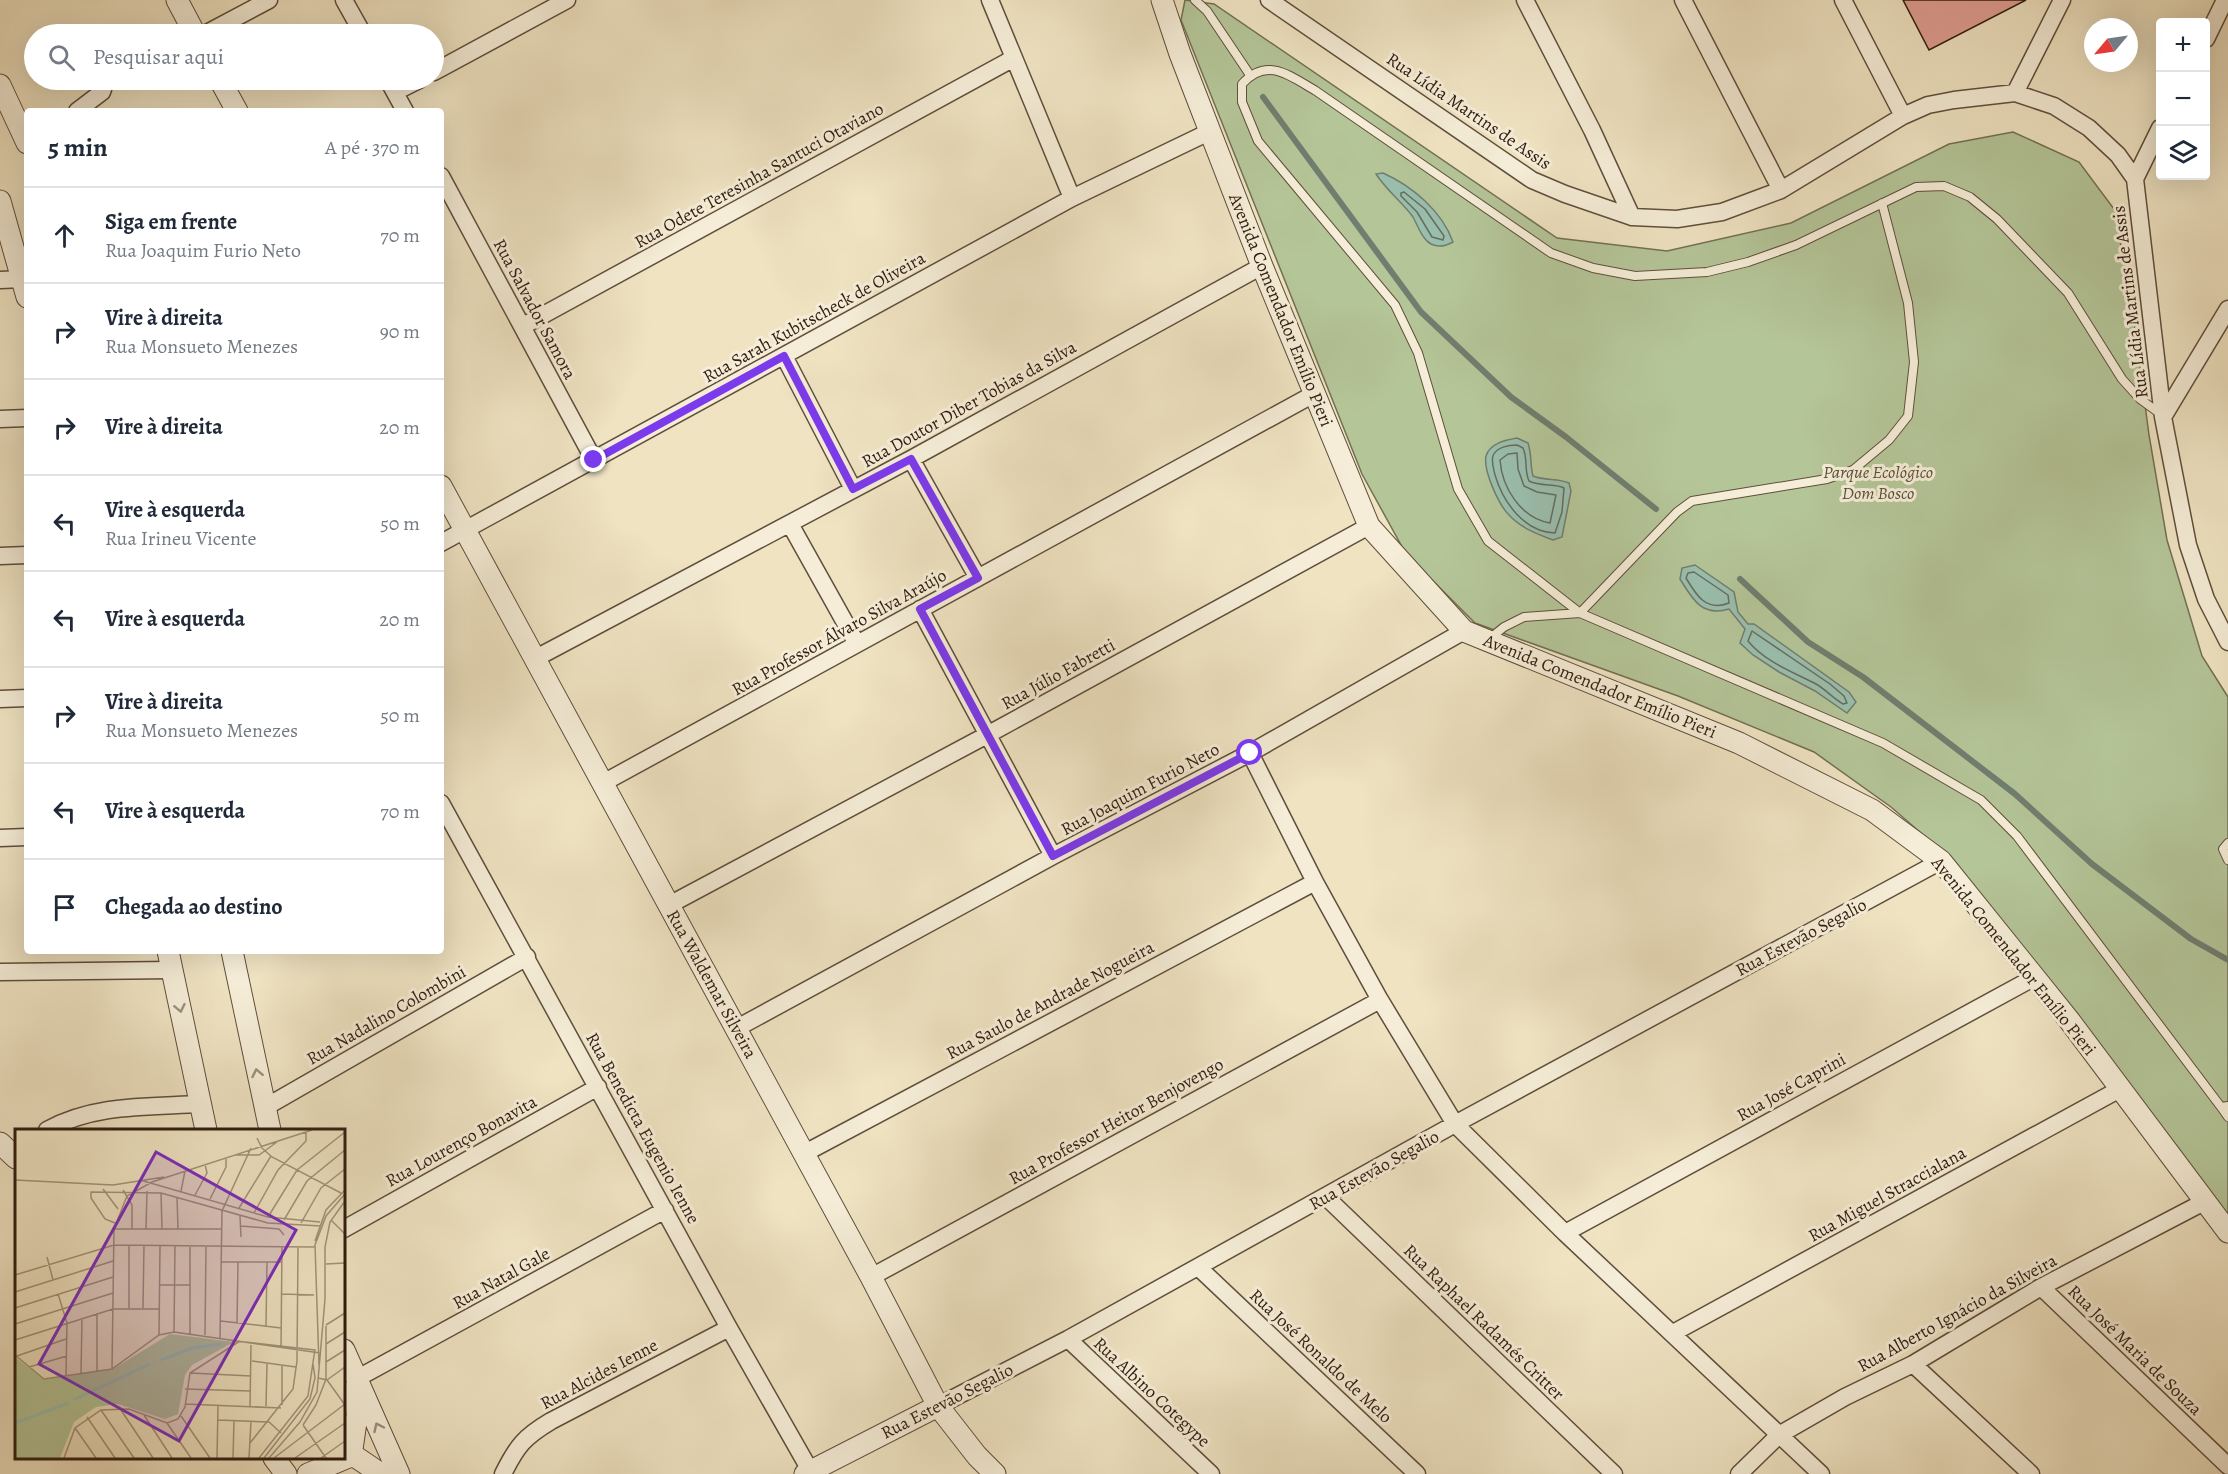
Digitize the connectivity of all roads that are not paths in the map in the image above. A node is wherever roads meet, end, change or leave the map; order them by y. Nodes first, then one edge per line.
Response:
1 (177, 0) edge
2 (269, 0) edge
3 (344, 0) edge
4 (567, 0) edge
5 (990, 0) edge
6 (1162, 0) edge
7 (1195, 0) edge
8 (1269, 0) edge
9 (1525, 0) edge
10 (1683, 0) edge
11 (1843, 0) edge
12 (2062, 0) edge
13 (2225, 0) edge
14 (190, 24) edge
15 (224, 24) edge
16 (357, 24) edge
17 (2210, 29) edge
18 (1014, 58) junction
19 (444, 67) edge
20 (1250, 75) junction
21 (0, 85) edge
22 (103, 90) edge
23 (225, 90) edge
24 (394, 90) edge
25 (2015, 93) junction
26 (81, 108) edge
27 (235, 108) edge
28 (403, 108) edge
29 (1903, 116) junction
30 (1209, 132) junction
31 (24, 136) edge
32 (2156, 136) edge
33 (2135, 179) junction
34 (444, 181) edge
35 (1780, 190) junction
36 (1072, 198) junction
37 (0, 201) edge
38 (1882, 203) junction
39 (1632, 217) junction
40 (1262, 266) junction
41 (0, 280) edge
42 (24, 285) edge
43 (24, 288) edge
44 (2228, 309) edge
45 (523, 326) junction
46 (784, 356) junction
47 (1314, 394) junction
48 (2163, 417) junction
49 (24, 418) edge
50 (0, 419) edge
51 (911, 459) junction
52 (594, 460) junction
53 (853, 489) junction
54 (444, 492) edge
55 (790, 524) junction
56 (1369, 526) junction
57 (465, 530) junction
58 (444, 541) edge
59 (24, 555) edge
60 (0, 556) edge
61 (978, 578) junction
62 (920, 609) junction
63 (1580, 613) junction
64 (1464, 631) junction
65 (2227, 638) edge
66 (1487, 641) junction
67 (857, 644) junction
68 (536, 658) junction
69 (24, 698) edge
70 (0, 699) edge
71 (987, 735) junction
72 (1250, 753) junction
73 (603, 783) junction
74 (444, 808) edge
75 (24, 837) edge
76 (0, 838) edge
77 (2228, 843) edge
78 (1053, 856) junction
79 (2228, 860) edge
80 (1941, 861) junction
81 (1315, 882) junction
82 (669, 905) junction
83 (232, 954) edge
84 (527, 957) junction
85 (170, 961) edge
86 (0, 972) edge
87 (2035, 976) junction
88 (1380, 1000) junction
89 (737, 1028) junction
90 (598, 1087) junction
91 (2120, 1089) junction
92 (200, 1104) junction
93 (2224, 1106) edge
94 (264, 1108) junction
95 (2228, 1117) edge
96 (1455, 1124) junction
97 (50, 1129) edge
98 (206, 1129) edge
99 (269, 1129) edge
100 (0, 1143) edge
101 (805, 1153) junction
102 (15, 1157) edge
103 (1326, 1197) junction
104 (2204, 1202) junction
105 (665, 1210) junction
106 (345, 1228) edge
107 (2228, 1232) edge
108 (1565, 1233) junction
109 (1198, 1267) junction
110 (872, 1277) junction
111 (2041, 1287) junction
112 (729, 1328) junction
113 (1672, 1334) junction
114 (1068, 1339) junction
115 (345, 1352) edge
116 (1913, 1364) junction
117 (356, 1379) junction
118 (938, 1406) junction
119 (1779, 1435) junction
120 (347, 1453) edge
121 (274, 1459) edge
122 (284, 1459) edge
123 (336, 1459) edge
124 (2228, 1466) edge
125 (808, 1473) edge
126 (287, 1474) edge
127 (308, 1474) edge
128 (381, 1474) edge
129 (399, 1474) edge
130 (503, 1474) edge
131 (995, 1474) edge
132 (1210, 1474) edge
133 (1417, 1474) edge
134 (1614, 1474) edge
135 (1739, 1474) edge
136 (1821, 1474) edge
137 (2031, 1474) edge

1 - 14 street
2 - 15 street
3 - 16 street
4 - 19 street
5 - 18 street
6 - 30 street, Avenida Comendador Emílio Pieri
7 - 20 lane
8 - 39 street, Rua Lídia Martins de Assis
9 - 39 street
10 - 35 street
11 - 29 street
12 - 25 street
13 - 17 street
18 - 36 street
18 - 45 street, Rua Odete Teresinha Santuci Otaviano
20 - 38 lane
20 - 63 lane
21 - 31 street
22 - 26 street
23 - 27 street
24 - 28 street
25 - 29 street, Rua Lídia Martins de Assis
25 - 33 street, Rua Lídia Martins de Assis
29 - 35 street, Rua Lídia Martins de Assis
30 - 36 street, Rua Sarah Kubitscheck de Oliveira
30 - 40 street, Avenida Comendador Emílio Pieri
32 - 33 street
33 - 48 street, Rua Lídia Martins de Assis
34 - 45 street, Rua Salvador Samora
35 - 39 street, Rua Lídia Martins de Assis
36 - 46 street, Rua Sarah Kubitscheck de Oliveira
37 - 42 street
38 - 48 lane
38 - 63 lane
40 - 47 street, Avenida Comendador Emílio Pieri
40 - 51 street, Rua Doutor Diber Tobias da Silva
41 - 43 street
44 - 48 street
45 - 52 street, Rua Salvador Samora
46 - 52 street, Rua Sarah Kubitscheck de Oliveira
46 - 53 street
47 - 56 street, Avenida Comendador Emílio Pieri
47 - 61 street, Rua Professor Álvaro Silva Araújo
48 - 65 street, Rua Lídia Martins de Assis
49 - 50 street
51 - 53 street, Rua Doutor Diber Tobias da Silva
51 - 61 street
52 - 57 street, Rua Sarah Kubitscheck de Oliveira
53 - 55 street, Rua Doutor Diber Tobias da Silva
54 - 57 street, Rua Waldemar Silveira
55 - 67 street
55 - 68 street, Rua Doutor Diber Tobias da Silva
56 - 64 street, Avenida Comendador Emílio Pieri
56 - 71 street, Rua Júlio Fabretti
57 - 58 street, Rua Sarah Kubitscheck de Oliveira
57 - 68 street, Rua Waldemar Silveira
59 - 60 street
61 - 62 street, Rua Professor Álvaro Silva Araújo
62 - 67 street, Rua Professor Álvaro Silva Araújo
62 - 71 street
63 - 66 lane
63 - 93 lane
64 - 66 street, Avenida Comendador Emílio Pieri
64 - 72 street, Rua Joaquim Furio Neto
66 - 80 street, Avenida Comendador Emílio Pieri
67 - 73 street, Rua Professor Álvaro Silva Araújo
68 - 73 street, Rua Waldemar Silveira
69 - 70 street
71 - 78 street
71 - 82 street, Rua Júlio Fabretti
72 - 78 street, Rua Joaquim Furio Neto
72 - 81 street
73 - 82 street, Rua Waldemar Silveira
74 - 84 street, Rua Benedicta Eugenio Ienne
75 - 76 street
77 - 79 lane
78 - 89 street, Rua Joaquim Furio Neto
80 - 87 street, Avenida Comendador Emílio Pieri
80 - 96 street, Rua Estevão Segalio
81 - 88 street
81 - 101 street, Rua Saulo de Andrade Nogueira
82 - 89 street, Rua Waldemar Silveira
94 -> 83 street
84 - 90 street, Rua Benedicta Eugenio Ienne
84 - 94 street, Rua Nadalino Colombini
85 - 86 street
85 -> 92 street
87 - 91 street, Avenida Comendador Emílio Pieri
87 - 108 street, Rua José Caprini
88 - 96 street
88 - 110 street, Rua Professor Heitor Benjovengo
89 - 101 street, Rua Waldemar Silveira
90 - 105 street, Rua Benedicta Eugenio Ienne
90 - 106 street, Rua Lourenço Bonavita
91 - 104 street, Avenida Comendador Emílio Pieri
91 - 113 street, Rua Miguel Straccialana
92 - 97 street
92 - 98 street
93 - 95 lane
94 - 99 street
96 - 103 street, Rua Estevão Segalio
96 - 108 street
100 - 102 street
101 - 110 street, Rua Waldemar Silveira
103 - 109 street, Rua Estevão Segalio
103 - 134 street, Rua Raphael Radamés Critter
104 - 107 street, Avenida Comendador Emílio Pieri
104 - 111 street, Rua Alberto Ignácio da Silveira
105 - 112 street, Rua Benedicta Eugenio Ienne
105 - 117 street, Rua Natal Gale
108 - 113 street
109 - 114 street, Rua Estevão Segalio
109 - 133 street, Rua José Ronaldo de Melo
110 - 118 street, Rua Waldemar Silveira
111 - 116 street, Rua Alberto Ignácio da Silveira
111 - 124 street, Rua José Maria de Souza
112 - 125 street, Rua Benedicta Eugenio Ienne
112 - 130 street, Rua Alcides Ienne
113 - 119 street
114 - 118 street, Rua Estevão Segalio
114 - 132 street, Rua Albino Cotegype
115 - 117 street
116 - 119 street, Rua Alberto Ignácio da Silveira
116 - 137 street
117 - 120 street
129 -> 117 street
118 - 125 street, Rua Estevão Segalio
118 - 131 street, Rua Waldemar Silveira
119 - 135 street, Rua Alberto Ignácio da Silveira
119 - 136 street
120 - 128 street
121 - 126 street
122 - 126 street
123 - 127 street

